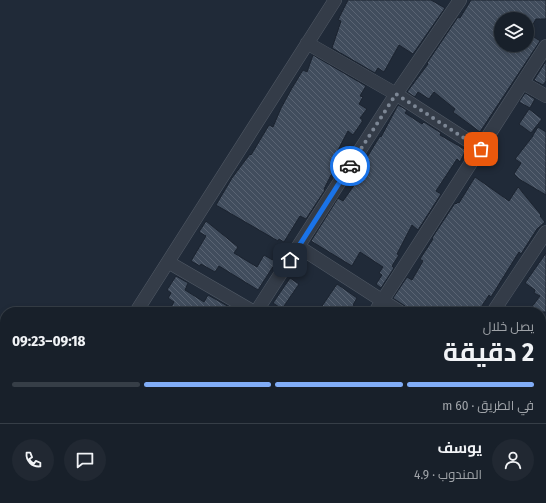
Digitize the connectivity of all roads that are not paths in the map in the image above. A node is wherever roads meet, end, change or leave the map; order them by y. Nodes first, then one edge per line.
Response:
1 (335, 0) edge
2 (460, 0) edge
3 (307, 43) junction
4 (546, 46) edge
5 (523, 83) junction
6 (396, 94) junction
7 (546, 96) edge
8 (481, 149) junction
9 (546, 232) edge
10 (299, 247) junction
11 (168, 262) junction
12 (383, 301) junction
13 (139, 307) edge
14 (246, 307) edge
15 (258, 307) edge
16 (379, 307) edge
17 (392, 307) edge
18 (496, 307) edge

1 - 3 street
2 - 6 street
3 - 6 street
3 - 11 street
4 - 5 street
5 - 7 street
5 - 8 street
6 - 8 street
6 - 10 street
8 - 12 street
9 - 18 street
10 - 12 street
10 - 15 street
11 - 13 street
11 - 14 street
12 - 16 street
12 - 17 street

